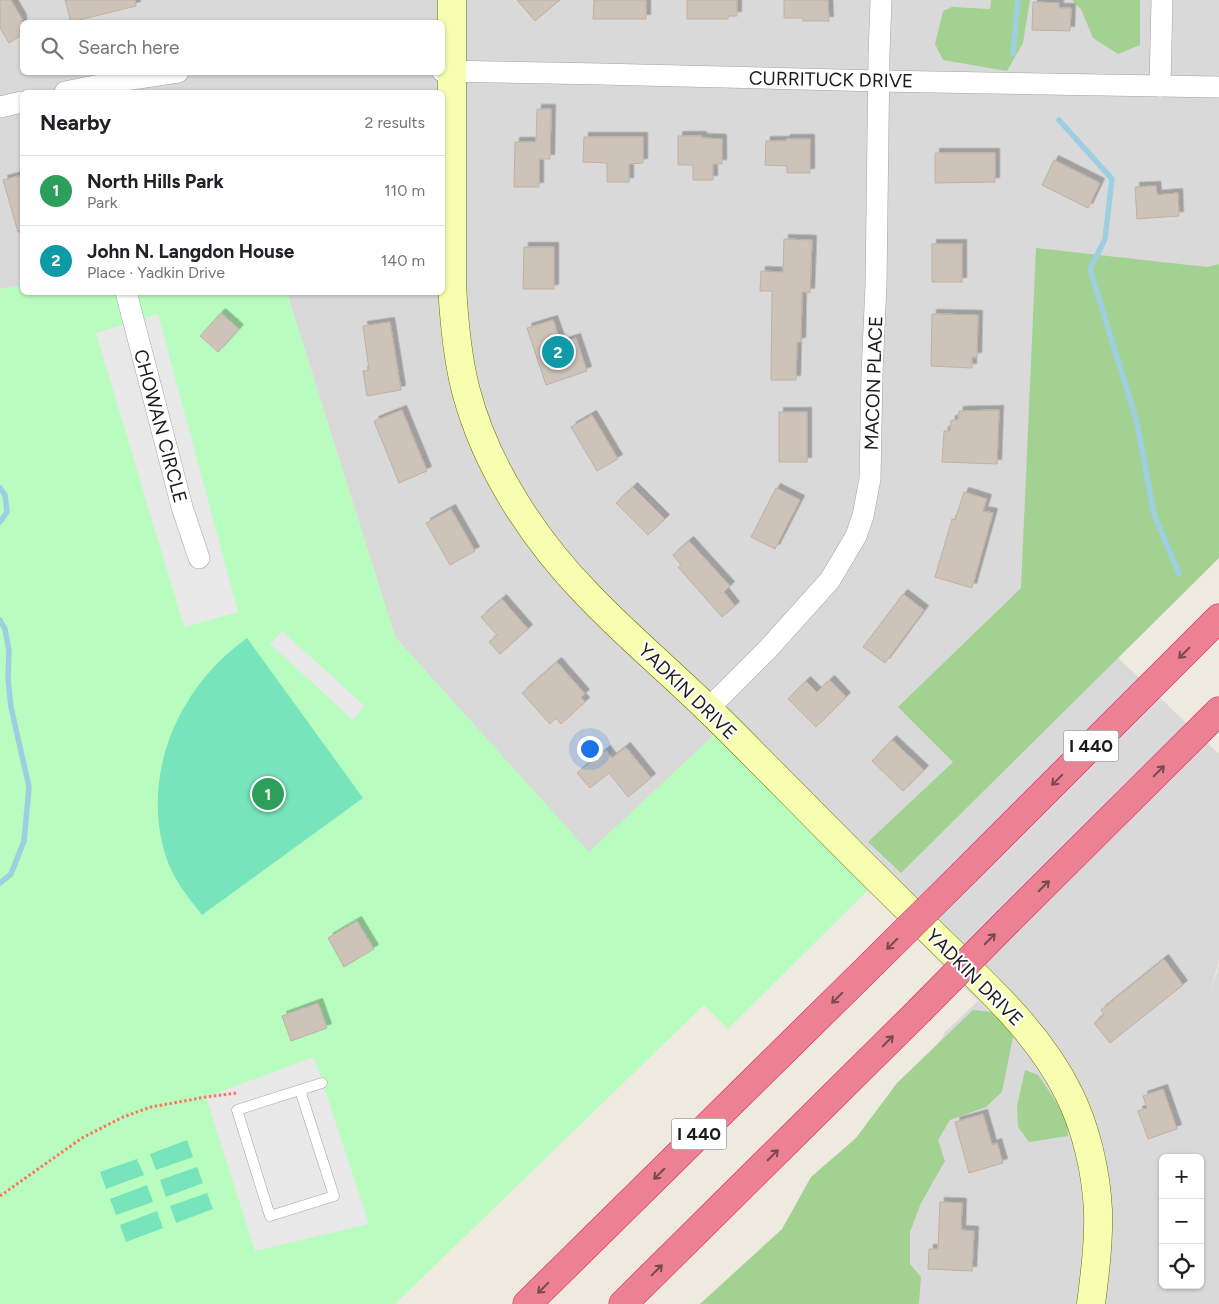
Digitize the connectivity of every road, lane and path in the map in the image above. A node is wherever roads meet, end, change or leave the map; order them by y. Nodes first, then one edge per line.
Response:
1 (452, 0) edge
2 (881, 0) edge
3 (1162, 0) edge
4 (447, 72) edge
5 (158, 75) edge
6 (878, 81) junction
7 (1160, 86) junction
8 (1219, 87) edge
9 (82, 90) edge
10 (20, 102) edge
11 (0, 107) edge
12 (127, 295) edge
13 (199, 558) dead end
14 (1219, 618) edge
15 (708, 709) junction
16 (1219, 711) edge
17 (322, 1083) dead end
18 (300, 1090) junction
19 (206, 1097) dead end
20 (0, 1196) edge
21 (527, 1304) edge
22 (623, 1304) edge
23 (1091, 1304) edge

1 - 4 street, YADKIN DRIVE
2 - 6 street, MACON PLACE
3 - 7 street
4 - 6 street, CURRITUCK DRIVE
4 - 15 street, YADKIN DRIVE
5 - 9 street
6 - 7 street, CURRITUCK DRIVE
6 - 15 street, MACON PLACE
7 - 8 street, CURRITUCK DRIVE
10 - 11 street
12 - 13 street, CHOWAN CIRCLE
14 -> 21 highway, I 440, bridge
15 - 23 street, YADKIN DRIVE
22 -> 16 highway, bridge
17 - 18 lane
18 - 18 lane
19 - 20 path

